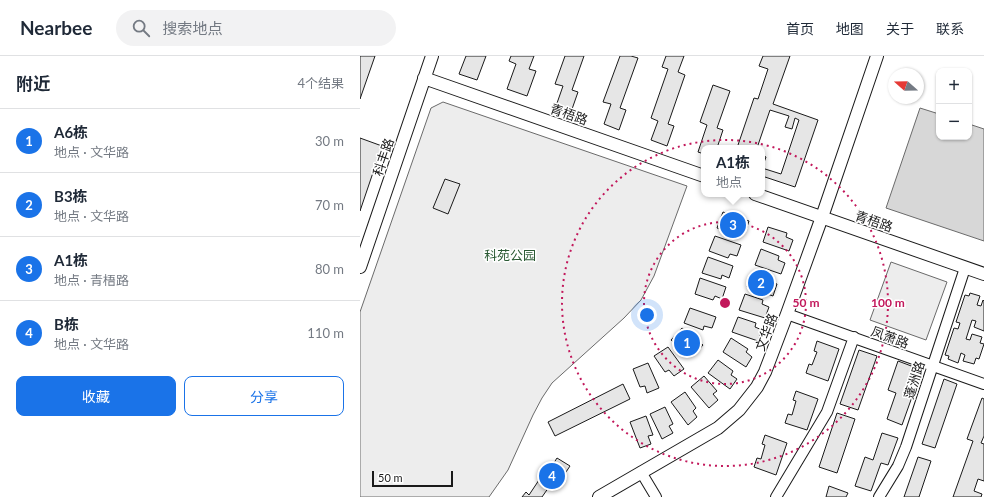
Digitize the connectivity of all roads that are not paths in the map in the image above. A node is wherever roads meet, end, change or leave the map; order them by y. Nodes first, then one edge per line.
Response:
1 (432, 56) edge
2 (877, 56) edge
3 (424, 78) junction
4 (701, 175) edge
5 (763, 197) edge
6 (822, 218) junction
7 (360, 267) edge
8 (965, 268) junction
9 (984, 274) edge
10 (787, 314) junction
11 (854, 338) junction
12 (933, 365) junction
13 (984, 384) edge
14 (641, 472) junction
15 (599, 497) edge
16 (656, 497) edge
17 (776, 497) edge
18 (879, 497) edge

1 - 3 street, 科丰路
2 - 6 street, 文华路
3 - 4 street, 青梧路
3 - 7 street, 科丰路
5 - 6 street, 青梧路
6 - 8 street, 青梧路
6 - 10 street, 文华路
8 - 9 street, 青梧路
8 - 12 street, 蓬洲路
10 - 11 street, 凤萧路
10 - 14 street, 文华路
11 - 12 street, 凤萧路
11 - 17 street
12 - 13 street, 凤萧路
12 - 18 street, 蓬洲路
14 - 15 street, 文华路
14 - 16 street

